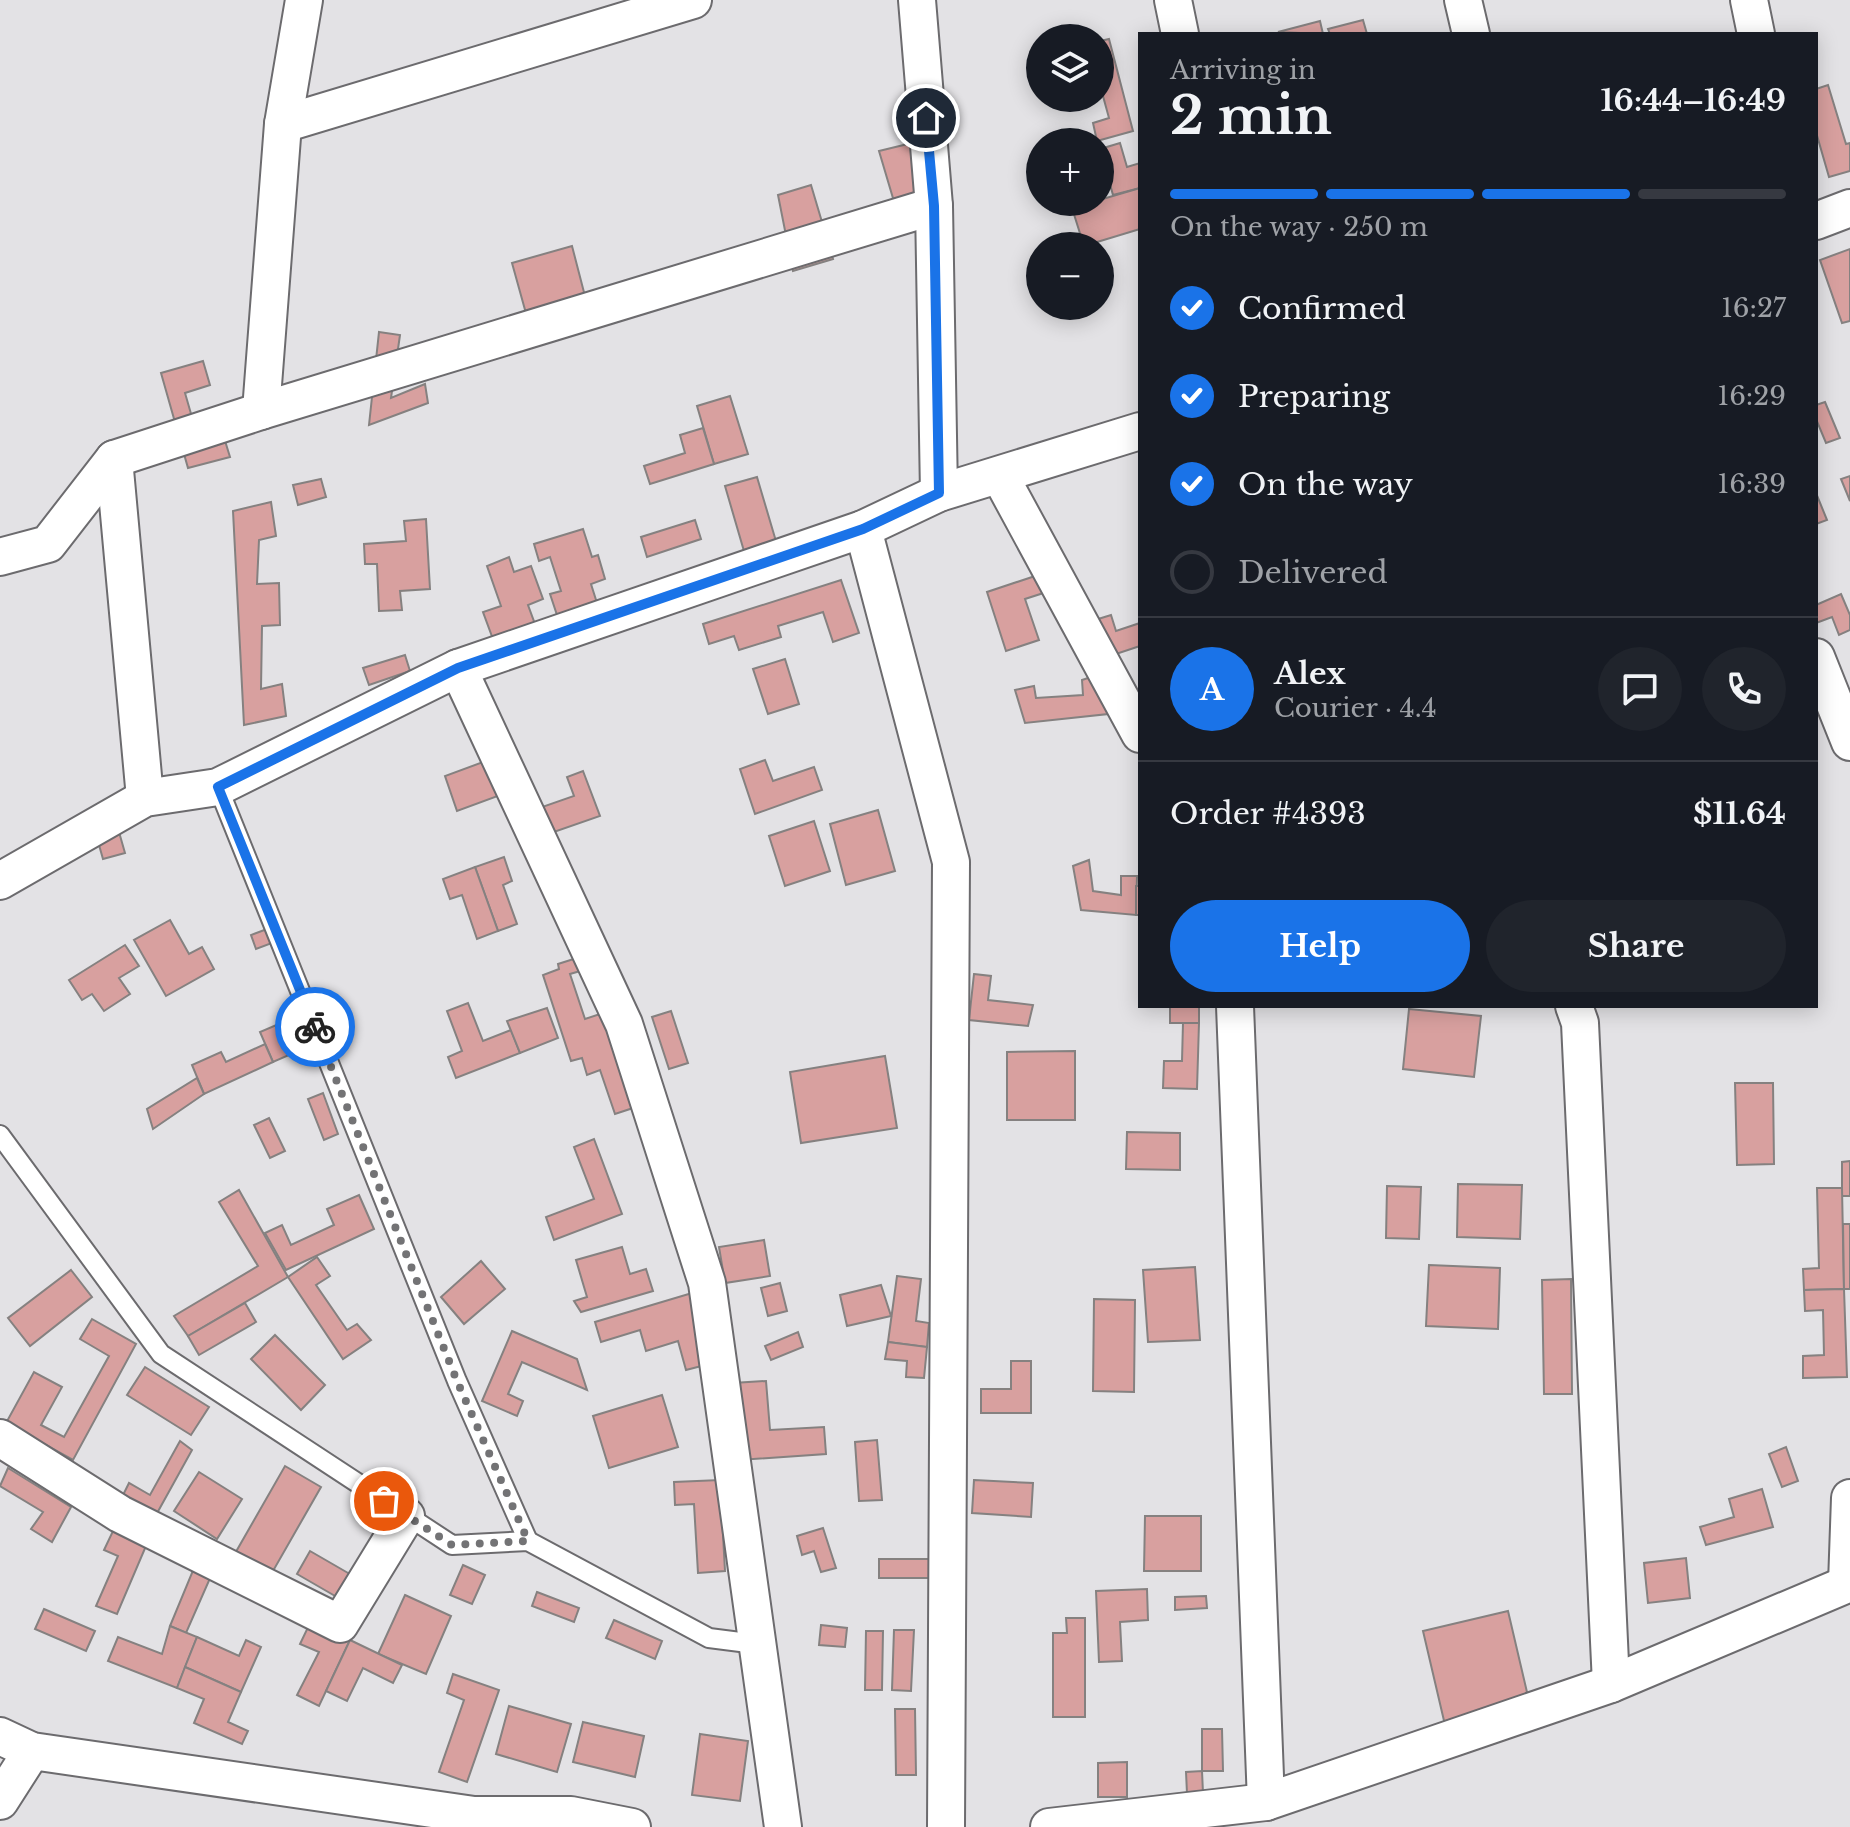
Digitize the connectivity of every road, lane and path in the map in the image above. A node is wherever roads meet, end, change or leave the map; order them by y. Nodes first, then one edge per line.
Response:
1 (304, 0) edge
2 (693, 0) edge
3 (917, 0) edge
4 (1173, 0) edge
5 (1463, 0) edge
6 (1749, 0) edge
7 (1180, 32) edge
8 (1471, 32) edge
9 (1756, 32) edge
10 (283, 124) junction
11 (934, 206) junction
12 (1850, 208) edge
13 (1818, 220) edge
14 (261, 411) junction
15 (1138, 432) edge
16 (114, 459) junction
17 (1000, 476) junction
18 (939, 493) junction
19 (863, 529) junction
20 (0, 557) edge
21 (1818, 662) edge
22 (458, 668) junction
23 (1138, 730) edge
24 (1850, 742) edge
25 (218, 787) junction
26 (145, 798) junction
27 (0, 881) edge
28 (1235, 1008) edge
29 (1575, 1008) edge
30 (0, 1135) edge
31 (0, 1438) edge
32 (1850, 1498) edge
33 (406, 1516) junction
34 (528, 1541) junction
35 (1848, 1584) edge
36 (756, 1644) junction
37 (1611, 1684) junction
38 (0, 1736) edge
39 (32, 1751) junction
40 (0, 1801) edge
41 (1266, 1802) junction
42 (564, 1821) edge
43 (632, 1827) edge
44 (783, 1827) edge
45 (946, 1827) edge
46 (1049, 1827) edge

1 - 10 street
2 - 10 street
3 - 11 street
4 - 7 street
5 - 8 street
6 - 9 street
10 - 14 street
11 - 14 street
11 - 18 street
12 - 13 street
14 - 16 street
15 - 17 street
16 - 20 street
16 - 26 street
17 - 18 street
17 - 23 street
18 - 19 street
19 - 22 street
19 - 45 street
21 - 24 street
22 - 25 street
22 - 36 street
25 - 26 street
25 - 34 lane
26 - 27 street
28 - 41 street
29 - 37 street
30 - 33 lane
31 - 33 street
32 - 35 street
33 - 34 lane
34 - 36 lane
35 - 37 street
36 - 44 street
37 - 41 street
38 - 39 street
39 - 40 street
39 - 42 street
41 - 46 street
42 - 43 street

